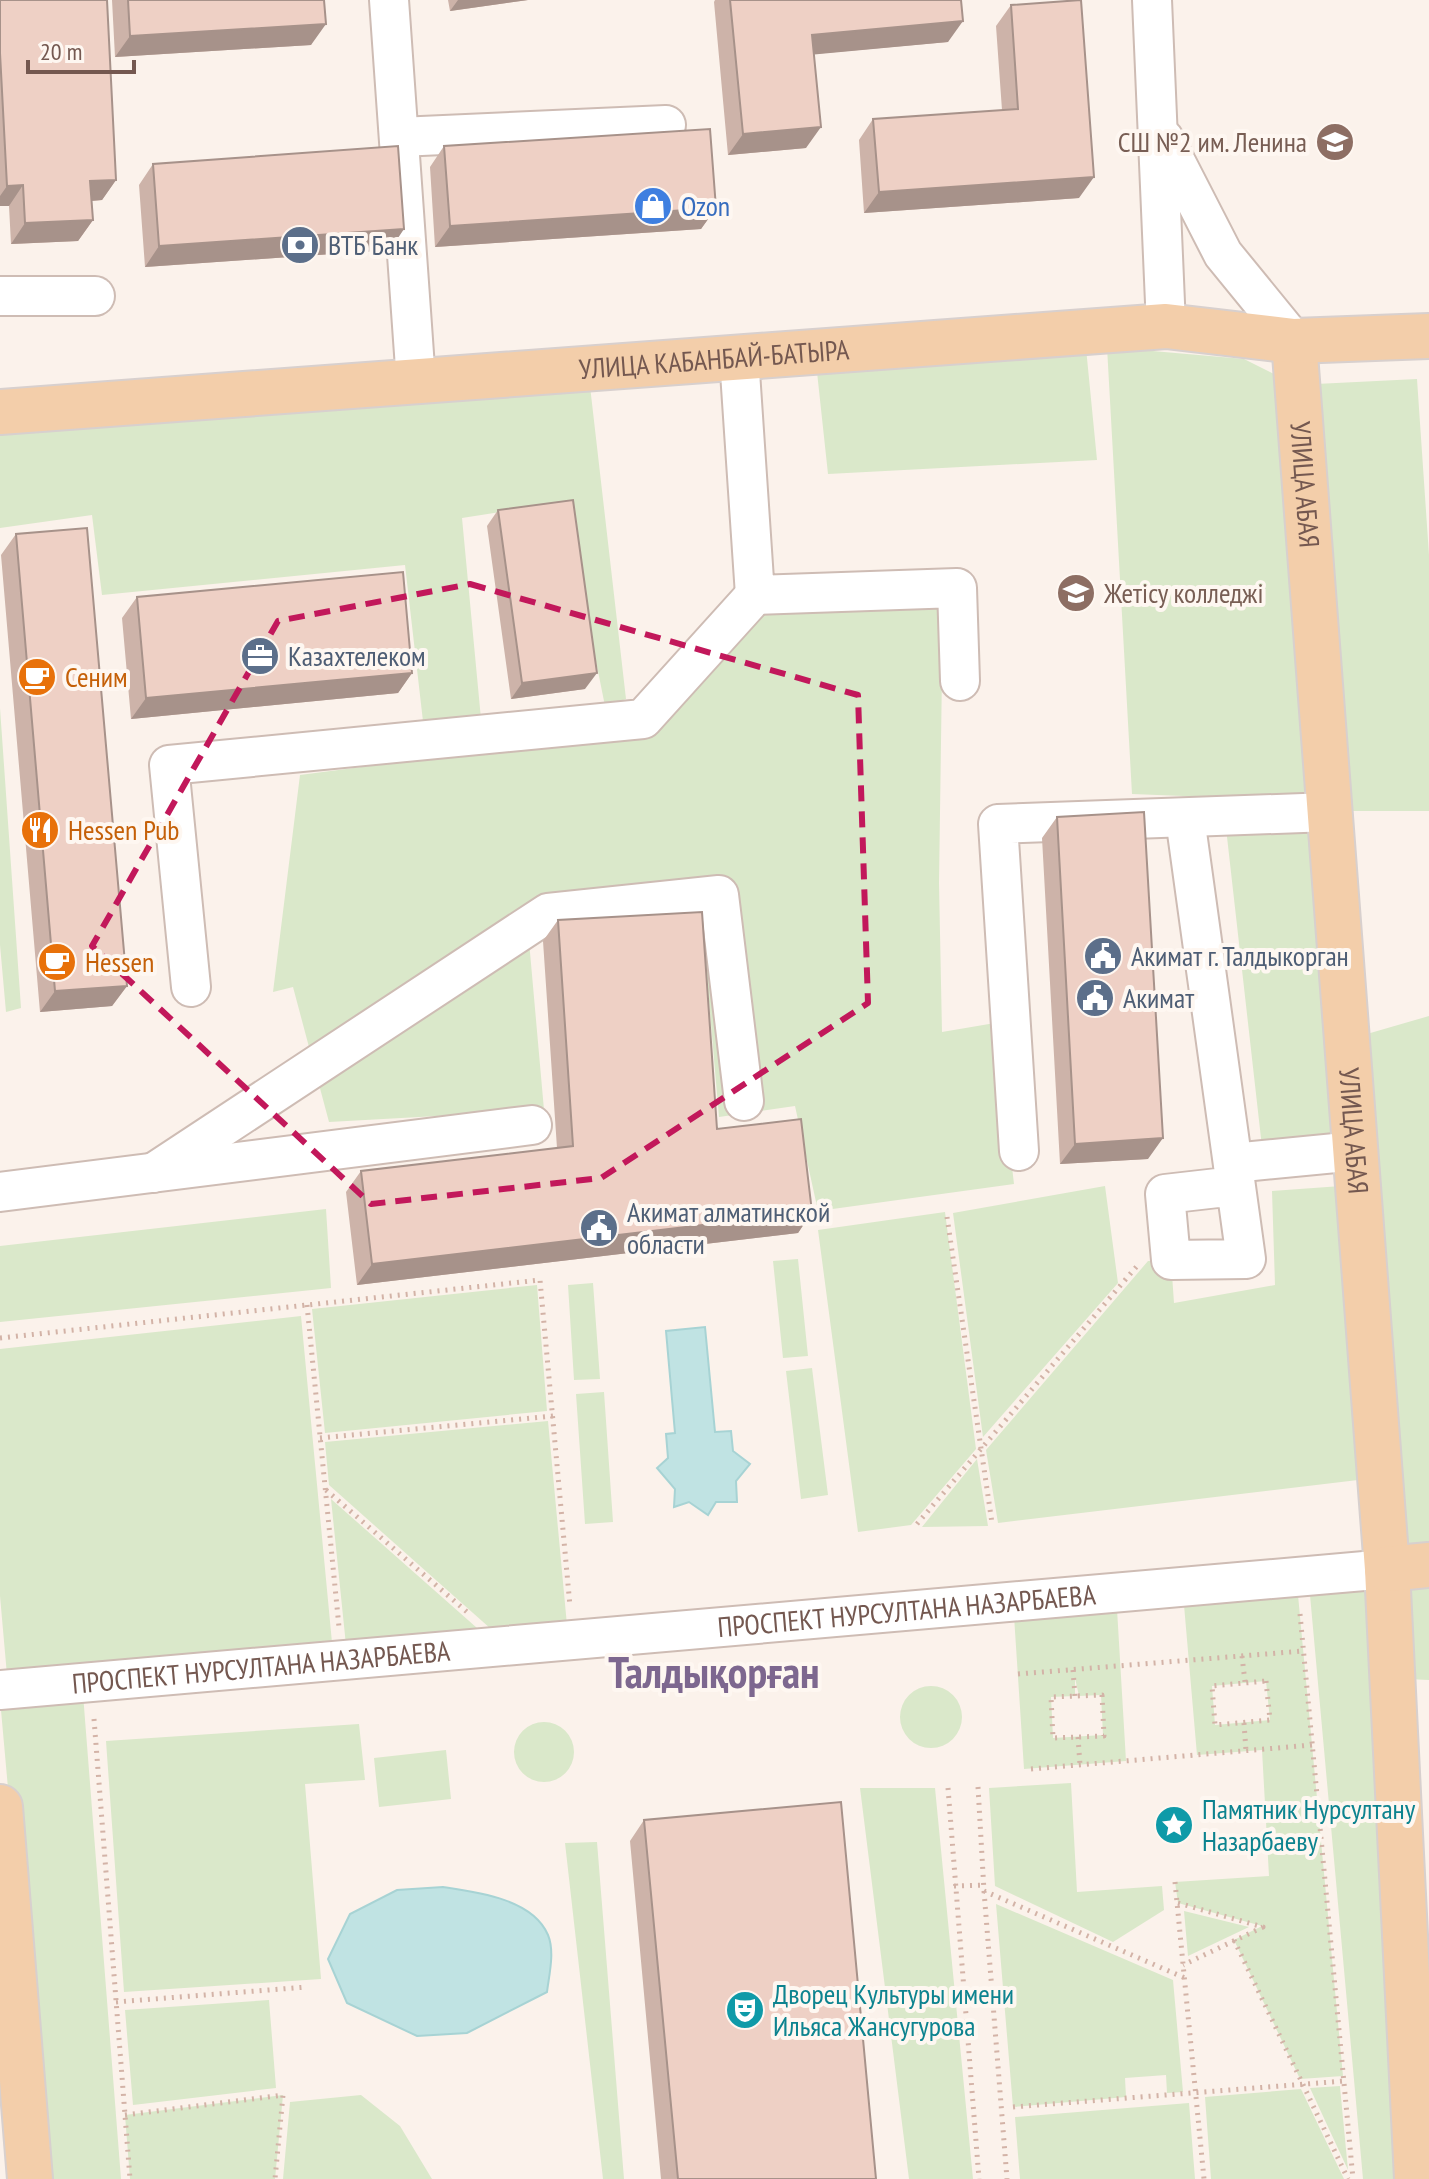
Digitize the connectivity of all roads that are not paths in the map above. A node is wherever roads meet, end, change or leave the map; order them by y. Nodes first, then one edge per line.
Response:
1 (389, 0) edge
2 (1152, 0) edge
3 (1157, 124) junction
4 (666, 125) dead end
5 (399, 137) junction
6 (0, 296) edge
7 (95, 296) dead end
8 (1166, 326) junction
9 (1429, 336) edge
10 (1294, 341) junction
11 (739, 357) junction
12 (416, 382) junction
13 (0, 412) edge
14 (755, 595) junction
15 (960, 681) dead end
16 (1330, 812) junction
17 (1185, 818) junction
18 (191, 987) dead end
19 (744, 1101) dead end
20 (532, 1125) dead end
21 (1019, 1151) dead end
22 (1356, 1151) junction
23 (153, 1173) junction
24 (0, 1192) edge
25 (1408, 1567) edge
26 (0, 1690) edge
27 (0, 1807) edge
28 (7, 1966) edge
29 (1420, 2064) edge
30 (19, 2167) edge
31 (1417, 2179) edge

1 - 5 street
2 - 3 street
3 - 8 street
3 - 10 street
4 - 5 street
5 - 12 street
6 - 7 street
8 - 10 main road, УЛИЦА КАБАНБАЙ-БАТЫРА
8 - 11 main road, УЛИЦА КАБАНБАЙ-БАТЫРА
9 - 10 main road, УЛИЦА КАБАНБАЙ-БАТЫРА
10 - 16 main road, УЛИЦА АБАЯ
11 - 12 main road, УЛИЦА КАБАНБАЙ-БАТЫРА
11 - 14 street
12 - 13 main road, УЛИЦА КАБАНБАЙ-БАТЫРА
14 - 15 street
14 - 18 street
16 - 17 street
16 - 22 main road, УЛИЦА АБАЯ
17 - 21 street
17 - 22 street
19 - 23 street
20 - 23 street
22 - 25 main road, УЛИЦА АБАЯ
23 - 24 street
25 - 26 street, ПРОСПЕКТ НУРСУЛТАНА НАЗАРБАЕВА
25 - 29 main road, УЛИЦА АБАЯ
27 - 28 main road
28 - 30 main road
29 - 31 main road, УЛИЦА АБАЯ

